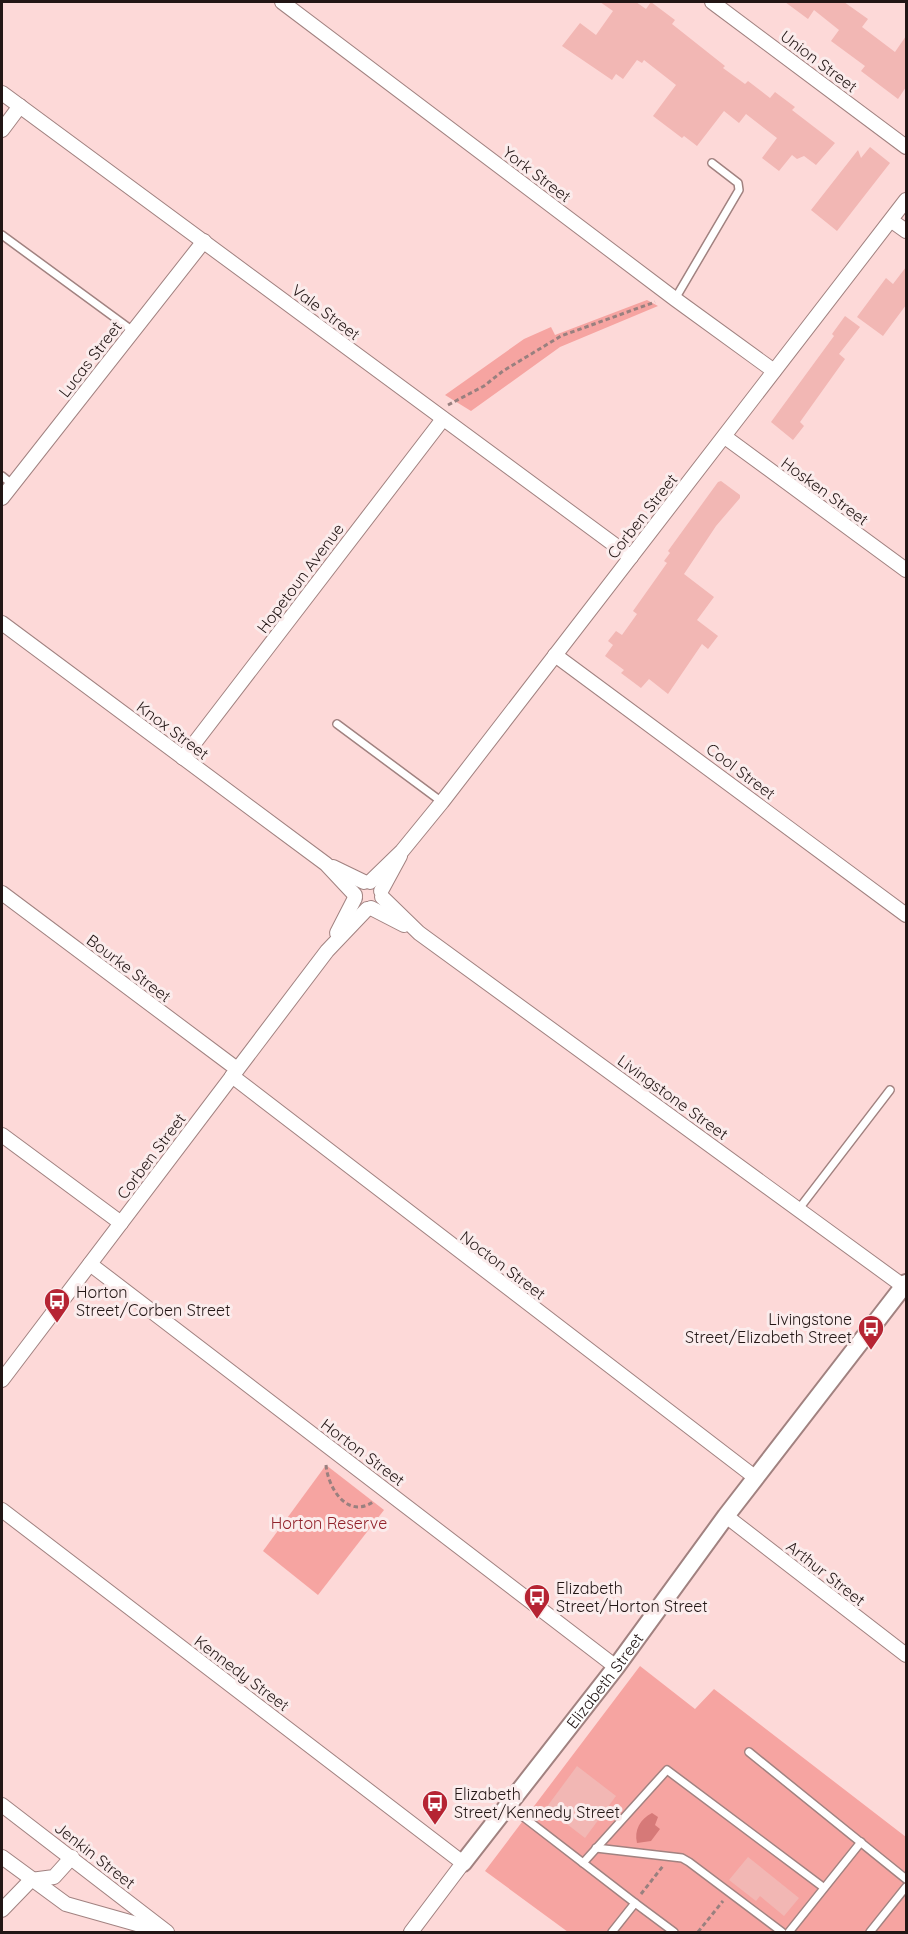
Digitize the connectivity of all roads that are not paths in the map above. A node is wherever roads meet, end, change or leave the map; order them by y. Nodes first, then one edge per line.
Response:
1 (282, 2) edge
2 (712, 2) edge
3 (2, 93) edge
4 (20, 106) junction
5 (2, 130) edge
6 (906, 147) edge
7 (712, 164) dead end
8 (906, 200) edge
9 (892, 221) junction
10 (906, 231) edge
11 (2, 235) edge
12 (204, 241) junction
13 (672, 297) junction
14 (133, 331) junction
15 (774, 371) junction
16 (437, 415) junction
17 (725, 437) junction
18 (7, 480) edge
19 (2, 498) edge
20 (631, 557) junction
21 (906, 570) edge
22 (2, 623) edge
23 (555, 655) junction
24 (337, 724) dead end
25 (183, 758) junction
26 (442, 802) junction
27 (402, 851) junction
28 (326, 864) junction
29 (367, 882) junction
30 (2, 893) edge
31 (381, 894) junction
32 (355, 896) junction
33 (369, 908) junction
34 (906, 915) edge
35 (419, 933) junction
36 (327, 951) junction
37 (234, 1073) junction
38 (890, 1090) dead end
39 (2, 1135) edge
40 (798, 1209) junction
41 (121, 1223) junction
42 (90, 1264) junction
43 (906, 1286) edge
44 (3, 1375) edge
45 (756, 1478) junction
46 (2, 1510) edge
47 (726, 1516) junction
48 (906, 1655) edge
49 (616, 1667) junction
50 (749, 1752) dead end
51 (2, 1805) edge
52 (508, 1806) junction
53 (861, 1842) junction
54 (596, 1848) junction
55 (2, 1857) edge
56 (72, 1857) junction
57 (463, 1863) junction
58 (583, 1863) junction
59 (906, 1879) edge
60 (31, 1880) junction
61 (823, 1887) junction
62 (906, 1887) edge
63 (635, 1903) junction
64 (2, 1910) edge
65 (167, 1932) edge
66 (411, 1932) edge
67 (612, 1932) edge
68 (674, 1932) edge
69 (782, 1932) edge
70 (789, 1932) edge
71 (870, 1932) edge

1 - 13 street, York Street
2 - 6 street, Union Street
3 - 4 street, Vale Street
4 - 5 street
4 - 12 street, Vale Street
7 - 13 lane
8 - 9 street, Corben Street
9 - 10 street
9 - 15 street, Corben Street
11 - 14 lane
12 - 14 street, Lucas Street
12 - 16 street, Vale Street
13 - 15 street, York Street
14 - 18 street, Lucas Street
15 - 17 street, Corben Street
16 - 20 street, Vale Street
16 - 25 street, Hopetoun Avenue
17 - 20 street, Corben Street
17 - 21 street, Hosken Street
18 - 19 street, Lucas Street
20 - 23 street, Corben Street
22 - 25 street, Knox Street
23 - 26 street, Corben Street
23 - 34 street, Cool Street
24 - 26 lane
25 - 28 street, Knox Street
26 - 27 street, Corben Street
27 - 29 street, Corben Street
27 - 31 street, Corben Street
28 - 29 street, Knox Street
28 - 32 street, Knox Street
29 - 31 street
29 - 32 street
30 - 37 street, Bourke Street
31 - 33 street
31 - 35 street, Livingstone Street
32 - 33 street
32 - 36 street, Corben Street
33 - 35 street, Livingstone Street
33 - 36 street, Corben Street
35 - 40 street, Livingstone Street
36 - 37 street, Corben Street
37 - 41 street, Corben Street
37 - 45 street, Nocton Street
38 - 40 lane
39 - 41 street
40 - 43 street, Livingstone Street
41 - 42 street, Corben Street
42 - 44 street, Corben Street
42 - 49 street, Horton Street
43 - 45 street, Elizabeth Street
45 - 47 street, Elizabeth Street
46 - 57 street, Kennedy Street
47 - 48 street, Arthur Street
47 - 49 street, Elizabeth Street
49 - 52 street, Elizabeth Street
50 - 53 lane
51 - 56 street, Jenkin Street
52 - 57 street, Elizabeth Street
52 - 58 lane
53 - 59 lane
53 - 61 lane
54 - 58 lane
54 - 61 lane
54 - 69 lane
55 - 60 street
56 - 60 street
56 - 65 street, Jenkin Street
57 - 66 street, Elizabeth Street
58 - 63 lane
60 - 64 street
60 - 65 street
61 - 70 lane
62 - 71 lane
63 - 67 lane
63 - 68 lane

